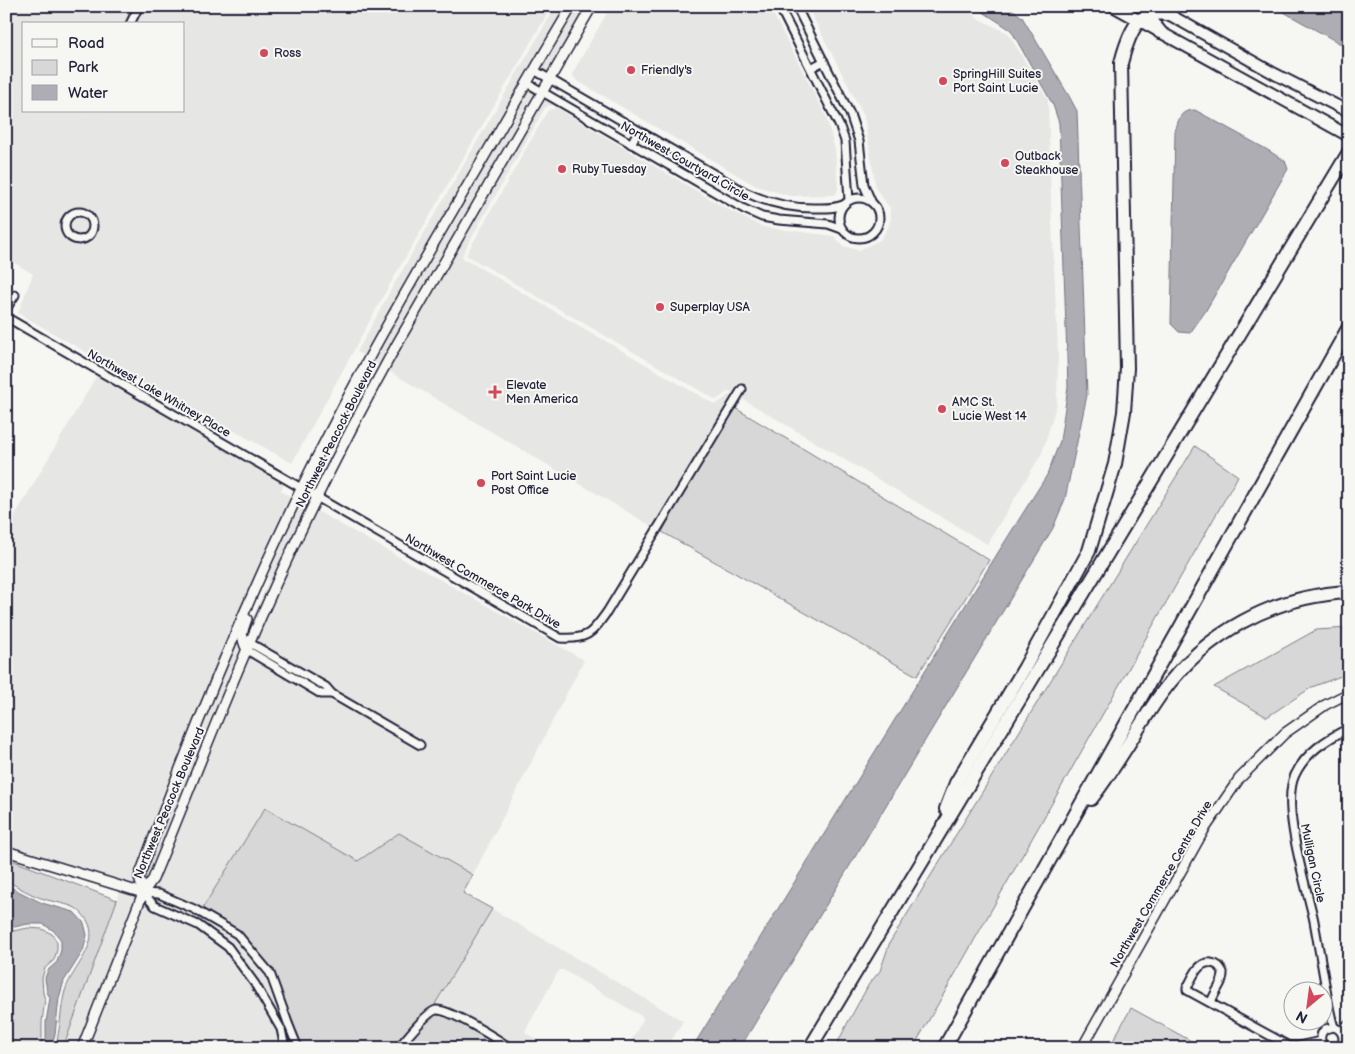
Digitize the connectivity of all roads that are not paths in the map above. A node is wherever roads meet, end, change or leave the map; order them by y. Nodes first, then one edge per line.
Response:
1 (139, 6) edge
2 (572, 6) edge
3 (592, 6) edge
4 (779, 6) edge
5 (796, 6) edge
6 (1113, 6) edge
7 (1148, 12) edge
8 (1167, 14) joint
9 (131, 22) edge
10 (1160, 32) joint
11 (824, 61) junction
12 (811, 68) junction
13 (534, 70) junction
14 (549, 79) junction
15 (527, 83) junction
16 (542, 92) junction
17 (1345, 110) edge
18 (638, 131) junction
19 (1349, 136) edge
20 (631, 144) junction
21 (1349, 152) edge
22 (871, 201) junction
23 (846, 202) junction
24 (85, 213) joint
25 (842, 229) junction
26 (14, 295) dead end
27 (6, 309) edge
28 (6, 317) edge
29 (1349, 327) edge
30 (742, 389) dead end
31 (301, 488) junction
32 (317, 497) junction
33 (266, 565) junction
34 (1349, 592) edge
35 (248, 646) junction
36 (1349, 693) edge
37 (1349, 728) edge
38 (420, 745) dead end
39 (1064, 834) junction
40 (936, 837) junction
41 (6, 851) edge
42 (143, 893) junction
43 (1211, 1003) junction
44 (1349, 1023) edge
45 (1334, 1027) junction
46 (1341, 1032) junction
47 (1321, 1041) junction
48 (82, 1048) edge
49 (285, 1048) edge
50 (298, 1048) edge
51 (398, 1048) edge
52 (511, 1048) edge
53 (810, 1048) edge
54 (944, 1048) edge
55 (1082, 1048) edge
56 (1326, 1048) edge
57 (1338, 1048) edge

1 - 9 street
2 - 13 street, Northwest Peacock Boulevard
3 - 14 street, Northwest Peacock Boulevard
4 - 12 street
5 - 11 street
6 - 7 main road
7 - 8 highway
7 - 10 highway
7 - 40 highway
8 - 17 main road
10 - 19 main road
11 - 12 street
11 - 22 street
12 - 23 street
13 - 14 street, Northwest Courtyard Circle
13 - 15 street, Northwest Peacock Boulevard
14 - 16 street, Northwest Peacock Boulevard
14 - 18 street, Northwest Courtyard Circle
15 - 16 street, Northwest Courtyard Circle
15 - 31 street, Northwest Peacock Boulevard
16 - 20 street, Northwest Courtyard Circle
16 - 32 street, Northwest Peacock Boulevard
18 - 20 street
18 - 23 street, Northwest Courtyard Circle
20 - 25 street, Northwest Courtyard Circle
21 - 40 highway
22 - 23 street
22 - 25 street
23 - 25 street
24 - 24 street
26 - 27 street
28 - 31 street, Northwest Lake Whitney Place
29 - 39 highway
30 - 32 street, Northwest Commerce Park Drive
31 - 32 street, Northwest Commerce Park Drive
31 - 33 street, Northwest Peacock Boulevard
32 - 35 street, Northwest Peacock Boulevard
33 - 35 street
33 - 42 street, Northwest Peacock Boulevard
34 - 39 highway
35 - 38 street
35 - 42 street, Northwest Peacock Boulevard
36 - 55 street, Northwest Commerce Centre Drive
37 - 45 street, Mulligan Circle
39 - 54 highway
40 - 53 highway
41 - 42 street
42 - 48 street, Northwest Peacock Boulevard
42 - 49 street
42 - 50 street
43 - 43 street
43 - 47 street
44 - 46 street
45 - 46 street
45 - 47 street
46 - 57 street
47 - 56 street
51 - 52 street

